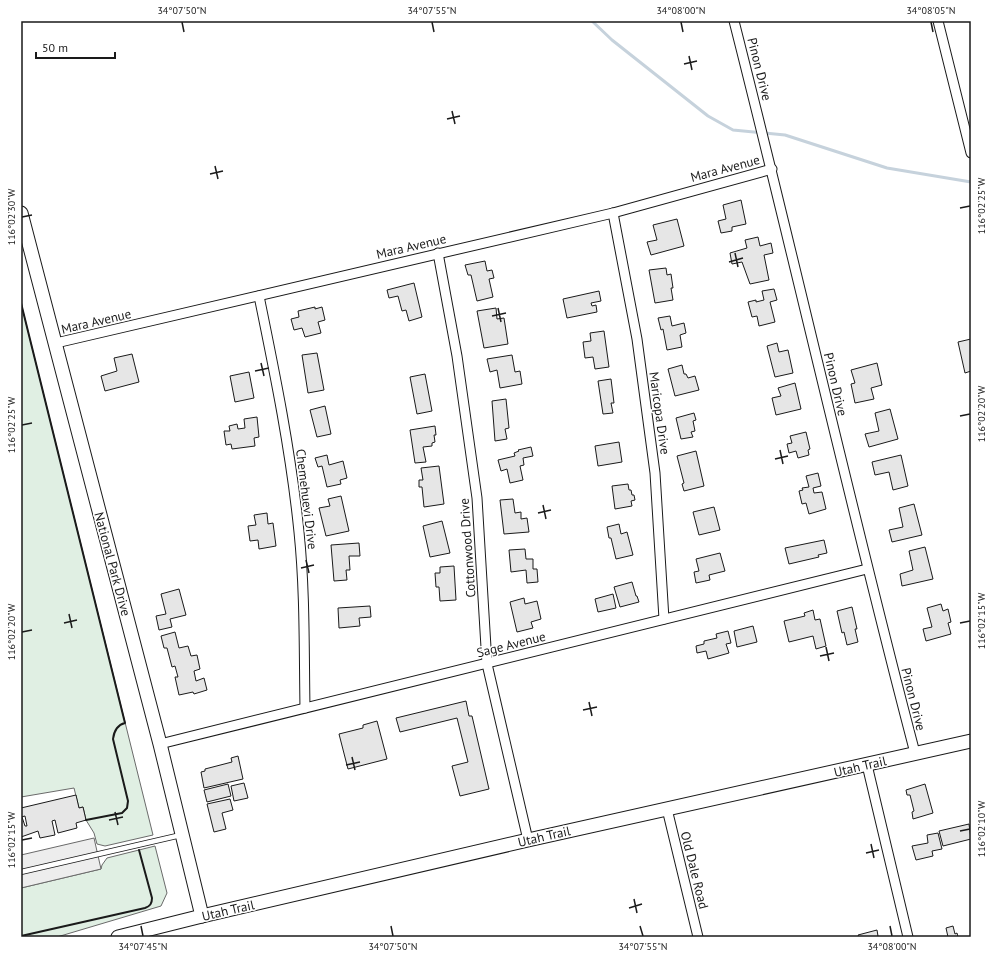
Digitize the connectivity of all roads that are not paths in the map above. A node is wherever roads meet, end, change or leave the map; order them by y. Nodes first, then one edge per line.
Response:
1 (734, 21) edge
2 (938, 21) edge
3 (971, 153) edge
4 (772, 169) junction
5 (21, 212) edge
6 (612, 213) junction
7 (438, 253) junction
8 (259, 296) junction
9 (56, 344) junction
10 (867, 569) junction
11 (664, 619) junction
12 (487, 664) junction
13 (305, 708) junction
14 (971, 741) edge
15 (160, 744) junction
16 (914, 753) junction
17 (867, 765) junction
18 (667, 809) junction
19 (182, 834) junction
20 (528, 840) junction
21 (21, 872) edge
22 (202, 916) junction
23 (118, 937) edge
24 (698, 937) edge
25 (908, 937) edge

1 - 4 street, Pinon Drive
2 - 3 street
4 - 6 street, Mara Avenue
4 - 10 street, Pinon Drive
5 - 9 main road, National Park Drive
6 - 7 street, Mara Avenue
6 - 11 street, Maricopa Drive
7 - 8 street, Mara Avenue
7 - 12 street, Cottonwood Drive
8 - 9 street, Mara Avenue
8 - 13 street, Chemehuevi Drive
9 - 15 main road, National Park Drive
10 - 11 street, Sage Avenue
10 - 16 street, Pinon Drive
11 - 12 street, Sage Avenue
12 - 13 street, Sage Avenue
12 - 20 street, Cottonwood Drive
13 - 15 street, Sage Avenue
14 - 16 main road, Utah Trail
15 - 19 main road, National Park Drive
16 - 17 main road, Utah Trail
17 - 18 main road, Utah Trail
17 - 25 street
18 - 20 main road, Utah Trail
18 - 24 street, Old Dale Road
19 - 21 lane
19 - 22 main road, National Park Drive
20 - 22 main road, Utah Trail
22 - 23 main road, Utah Trail

